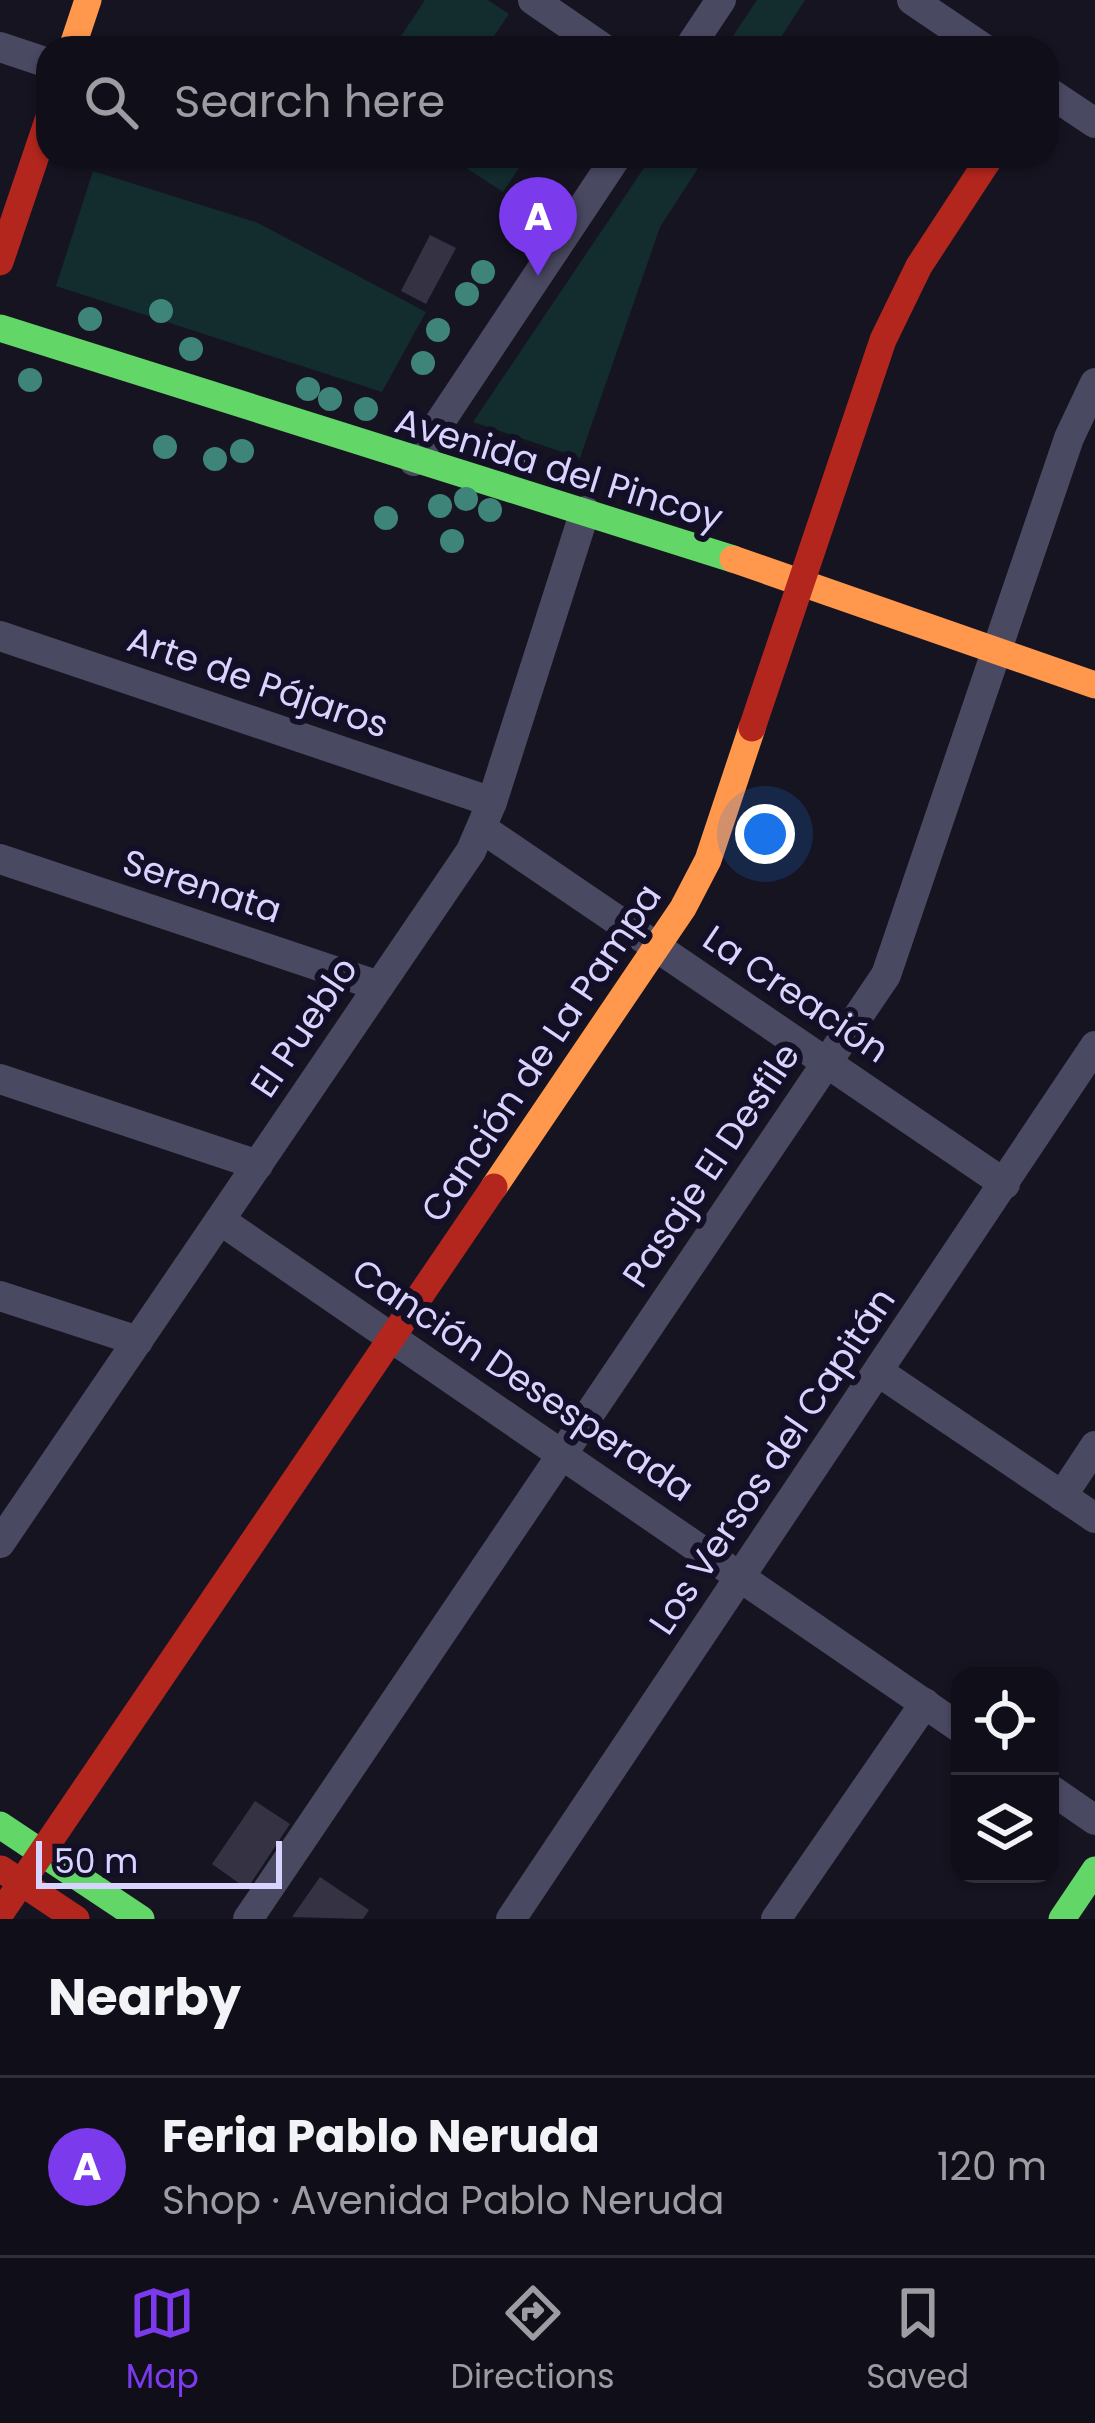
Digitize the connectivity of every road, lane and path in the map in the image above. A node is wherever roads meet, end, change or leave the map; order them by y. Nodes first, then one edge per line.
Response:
1 (88, 0) edge
2 (533, 0) edge
3 (721, 0) edge
4 (911, 0) edge
5 (76, 36) edge
6 (586, 36) edge
7 (697, 36) edge
8 (965, 36) edge
9 (0, 47) edge
10 (36, 59) edge
11 (1059, 99) edge
12 (1095, 123) edge
13 (36, 156) edge
14 (609, 168) edge
15 (983, 168) edge
16 (0, 262) edge
17 (0, 328) edge
18 (1095, 383) edge
19 (414, 461) junction
20 (586, 511) junction
21 (801, 585) junction
22 (0, 636) edge
23 (997, 652) junction
24 (1095, 685) edge
25 (487, 815) junction
26 (0, 860) edge
27 (657, 947) junction
28 (379, 986) junction
29 (1095, 1046) edge
30 (827, 1063) junction
31 (0, 1079) edge
32 (258, 1165) junction
33 (1005, 1184) junction
34 (220, 1220) junction
35 (0, 1296) edge
36 (392, 1338) junction
37 (138, 1341) junction
38 (879, 1372) junction
39 (1095, 1447) edge
40 (562, 1455) junction
41 (1062, 1496) junction
42 (1095, 1518) edge
43 (5, 1528) edge
44 (741, 1577) junction
45 (925, 1703) junction
46 (951, 1722) edge
47 (1059, 1796) edge
48 (1095, 1820) edge
49 (0, 1825) edge
50 (42, 1853) junction
51 (1095, 1870) edge
52 (11, 1875) edge
53 (0, 1914) edge
54 (76, 1919) edge
55 (141, 1919) edge
56 (248, 1919) edge
57 (511, 1919) edge
58 (776, 1919) edge
59 (1062, 1919) edge

1 - 5 street
2 - 6 street
3 - 7 street
4 - 8 street
9 - 10 street
11 - 12 street
13 - 16 street
14 - 19 street
15 - 21 street, Canción de La Pampa
17 - 19 street, Avenida del Pincoy
18 - 23 street, Pasaje El Desfile
19 - 20 street, Avenida del Pincoy
20 - 21 street, Avenida del Pincoy
20 - 25 street, El Pueblo
21 - 23 street, Avenida del Pincoy
21 - 27 street, Canción de La Pampa
22 - 25 street, Arte de Pájaros
23 - 24 street, Avenida del Pincoy
23 - 30 street, Pasaje El Desfile
25 - 27 street, La Creación
25 - 28 street, El Pueblo
26 - 28 street, Serenata
27 - 30 street, La Creación
27 - 36 street, Canción de La Pampa
28 - 32 street, El Pueblo
29 - 33 street, Los Versos del Capitán
30 - 33 street, La Creación
30 - 40 street, Pasaje El Desfile
31 - 32 street
32 - 34 street, El Pueblo
33 - 38 street, Los Versos del Capitán
34 - 36 street, Canción Desesperada
34 - 37 street, El Pueblo
35 - 37 street
36 - 40 street, Canción Desesperada
36 - 50 street, Canción de La Pampa
37 - 43 street, El Pueblo
38 - 41 street
38 - 44 street, Los Versos del Capitán
39 - 41 street
40 - 44 street, Canción Desesperada
40 - 56 street, Pasaje El Desfile
41 - 42 street
44 - 45 street, Canción Desesperada
44 - 57 street, Los Versos del Capitán
45 - 46 street, Canción Desesperada
45 - 58 street
47 - 48 street
49 - 50 street
50 - 52 street, Canción de La Pampa
50 - 55 street
51 - 59 street
52 - 53 street, Canción de La Pampa
52 - 54 street

